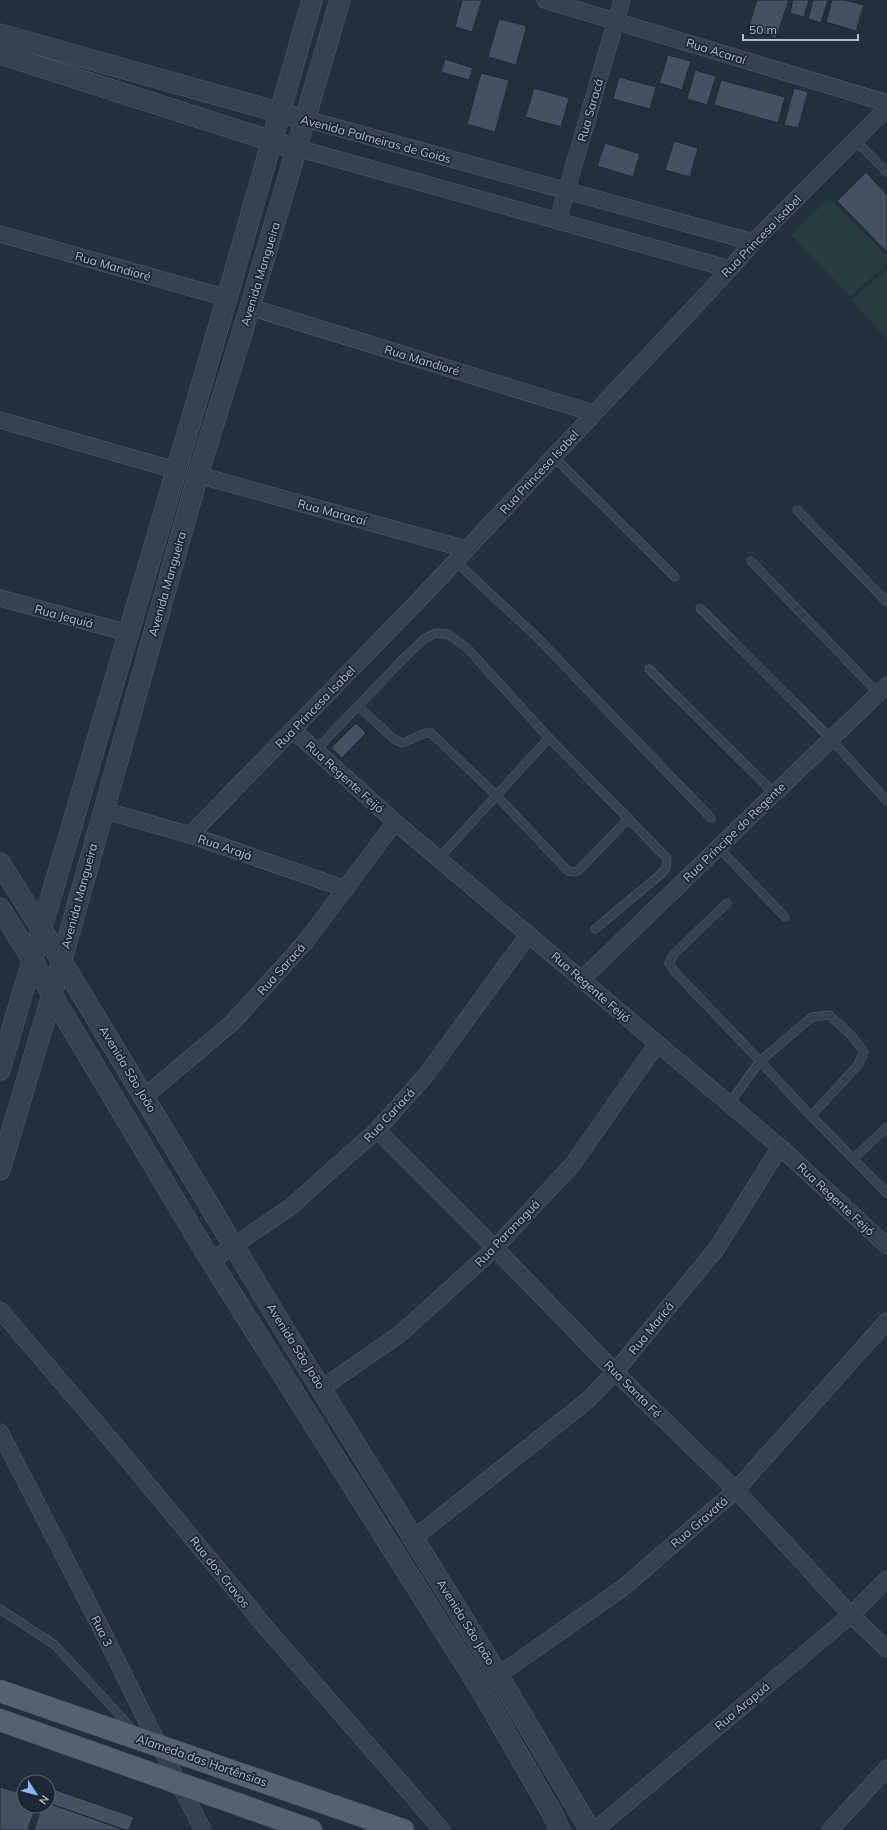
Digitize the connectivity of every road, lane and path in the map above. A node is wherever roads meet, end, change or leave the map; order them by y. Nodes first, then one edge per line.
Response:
1 (312, 0) edge
2 (340, 0) edge
3 (545, 0) edge
4 (622, 0) edge
5 (616, 20) junction
6 (0, 34) edge
7 (0, 54) edge
8 (887, 108) edge
9 (279, 112) junction
10 (306, 119) junction
11 (856, 140) junction
12 (271, 141) junction
13 (297, 148) junction
14 (887, 172) edge
15 (567, 192) junction
16 (558, 220) junction
17 (0, 234) edge
18 (753, 242) junction
19 (730, 269) junction
20 (227, 298) junction
21 (250, 307) junction
22 (593, 413) junction
23 (0, 420) edge
24 (553, 456) junction
25 (176, 470) junction
26 (198, 475) junction
27 (797, 510) dead end
28 (466, 549) junction
29 (455, 561) junction
30 (751, 561) dead end
31 (675, 577) dead end
32 (0, 598) edge
33 (887, 602) edge
34 (700, 608) dead end
35 (128, 633) junction
36 (649, 669) dead end
37 (882, 689) edge
38 (358, 706) junction
39 (293, 730) junction
40 (549, 738) junction
41 (831, 739) junction
42 (315, 751) junction
43 (774, 793) junction
44 (496, 796) junction
45 (887, 801) edge
46 (103, 810) junction
47 (629, 818) junction
48 (711, 818) dead end
49 (395, 822) junction
50 (190, 835) junction
51 (718, 847) junction
52 (439, 858) junction
53 (0, 863) edge
54 (346, 889) junction
55 (727, 903) dead end
56 (0, 908) edge
57 (786, 917) dead end
58 (42, 929) junction
59 (596, 929) dead end
60 (530, 934) junction
61 (61, 960) junction
62 (34, 961) junction
63 (582, 979) junction
64 (52, 995) junction
65 (657, 1044) junction
66 (760, 1060) junction
67 (0, 1070) edge
68 (144, 1097) junction
69 (729, 1104) junction
70 (811, 1116) junction
71 (887, 1127) edge
72 (377, 1130) junction
73 (780, 1148) junction
74 (853, 1159) junction
75 (0, 1170) edge
76 (887, 1193) edge
77 (235, 1246) junction
78 (887, 1246) edge
79 (496, 1248) junction
80 (212, 1261) junction
81 (0, 1310) edge
82 (887, 1321) edge
83 (615, 1372) junction
84 (322, 1388) junction
85 (0, 1432) edge
86 (736, 1490) junction
87 (414, 1538) junction
88 (887, 1579) edge
89 (0, 1609) edge
90 (851, 1614) junction
91 (887, 1649) edge
92 (498, 1675) junction
93 (480, 1688) junction
94 (0, 1690) edge
95 (0, 1720) edge
96 (150, 1742) junction
97 (887, 1768) edge
98 (178, 1783) junction
99 (203, 1830) edge
100 (311, 1830) edge
101 (403, 1830) edge
102 (442, 1830) edge
103 (560, 1830) edge
104 (590, 1830) edge
105 (595, 1830) edge
106 (831, 1830) edge

1 - 9 street, Avenida Mangueira
2 - 10 street, Avenida Mangueira
3 - 5 street, Rua Acaraí
4 - 5 street, Rua Saracá
5 - 8 street, Rua Acaraí
5 - 15 street, Rua Saracá
6 - 9 street, Avenida Palmeiras de Goiás
7 - 12 street
8 - 11 street, Rua Princesa Isabel
9 - 10 street, Avenida Palmeiras de Goiás
9 - 12 street, Avenida Mangueira
10 - 13 street, Avenida Mangueira
10 - 15 street, Avenida Palmeiras de Goiás
11 - 14 lane
11 - 18 street, Rua Princesa Isabel
12 - 13 street
12 - 20 street, Avenida Mangueira
13 - 16 street
13 - 21 street, Avenida Mangueira
15 - 16 street, Rua Saracá
15 - 18 street, Avenida Palmeiras de Goiás
16 - 19 street
17 - 20 street, Rua Mandioré
18 - 19 street, Rua Princesa Isabel
19 - 22 street, Rua Princesa Isabel
20 - 25 street, Avenida Mangueira
21 - 22 street, Rua Mandioré
21 - 26 street, Avenida Mangueira
22 - 24 street, Rua Princesa Isabel
23 - 25 street
24 - 28 street, Rua Princesa Isabel
24 - 31 lane
25 - 35 street, Avenida Mangueira
26 - 28 street, Rua Maracaí
26 - 46 street, Avenida Mangueira
27 - 33 lane
28 - 29 street, Rua Princesa Isabel
29 - 39 street, Rua Princesa Isabel
29 - 48 lane
30 - 37 lane
32 - 35 street, Rua Jequiá
34 - 41 lane
35 - 58 street, Avenida Mangueira
36 - 43 lane
37 - 41 street, Rua Príncipe do Regente
38 - 40 lane
38 - 42 lane
38 - 44 lane
39 - 42 street, Rua Regente Feijó
39 - 50 street, Rua Princesa Isabel
40 - 44 lane
40 - 47 lane
41 - 43 street, Rua Príncipe do Regente
41 - 45 lane
42 - 49 street, Rua Regente Feijó
43 - 51 street, Rua Príncipe do Regente
44 - 47 lane
44 - 52 lane
46 - 50 street, Rua Arajá
46 - 61 street, Avenida Mangueira
47 - 59 lane
49 - 52 street, Rua Regente Feijó
49 - 54 street, Rua Saracá
50 - 54 street, Rua Arajá
51 - 57 lane
51 - 63 street, Rua Príncipe do Regente
52 - 60 street, Rua Regente Feijó
53 - 58 street, Avenida São João
54 - 68 street, Rua Saracá
55 - 66 lane
56 - 62 street, Avenida São João
58 - 61 street, Avenida São João
58 - 62 street, Avenida Mangueira
60 - 63 street, Rua Regente Feijó
60 - 72 street, Rua Cariacá
61 - 64 street, Avenida Mangueira
61 - 68 street, Avenida São João
62 - 64 street, Avenida São João
62 - 67 street, Avenida Mangueira
63 - 65 street, Rua Regente Feijó
64 - 75 street, Avenida Mangueira
64 - 80 street, Avenida São João
65 - 69 street, Rua Regente Feijó
65 - 79 street, Rua Paranaguá
66 - 69 lane
66 - 70 lane
66 - 70 lane
68 - 77 street, Avenida São João
69 - 73 street, Rua Regente Feijó
70 - 74 lane
71 - 74 lane
72 - 77 street, Rua Cariacá
72 - 79 street, Rua Santa Fé
73 - 78 street, Rua Regente Feijó
73 - 83 street, Rua Maricá
74 - 76 lane
77 - 80 street, Rua Cariacá
77 - 84 street, Avenida São João
79 - 83 street, Rua Santa Fé
79 - 84 street, Rua Paranaguá
80 - 93 street, Avenida São João
81 - 102 street, Rua dos Cravos
82 - 86 street, Rua Gravatá
83 - 86 street, Rua Santa Fé
83 - 87 street, Rua Maricá
84 - 87 street, Avenida São João
85 - 96 street, Rua 3
86 - 90 street, Rua Santa Fé
86 - 92 street, Rua Gravatá
87 - 92 street, Avenida São João
88 - 90 street, Rua Arapuá
89 - 96 lane
90 - 91 street, Rua Santa Fé
90 - 105 street, Rua Arapuá
92 - 93 street, Rua Gravatá
92 - 104 street, Avenida São João
93 - 103 street, Avenida São João
94 - 96 main road, Alameda das Hortênsias
95 - 98 main road
96 - 98 street, Rua 3
96 - 101 main road, Alameda das Hortênsias
97 - 106 street
98 - 99 street, Rua 3
98 - 100 main road

